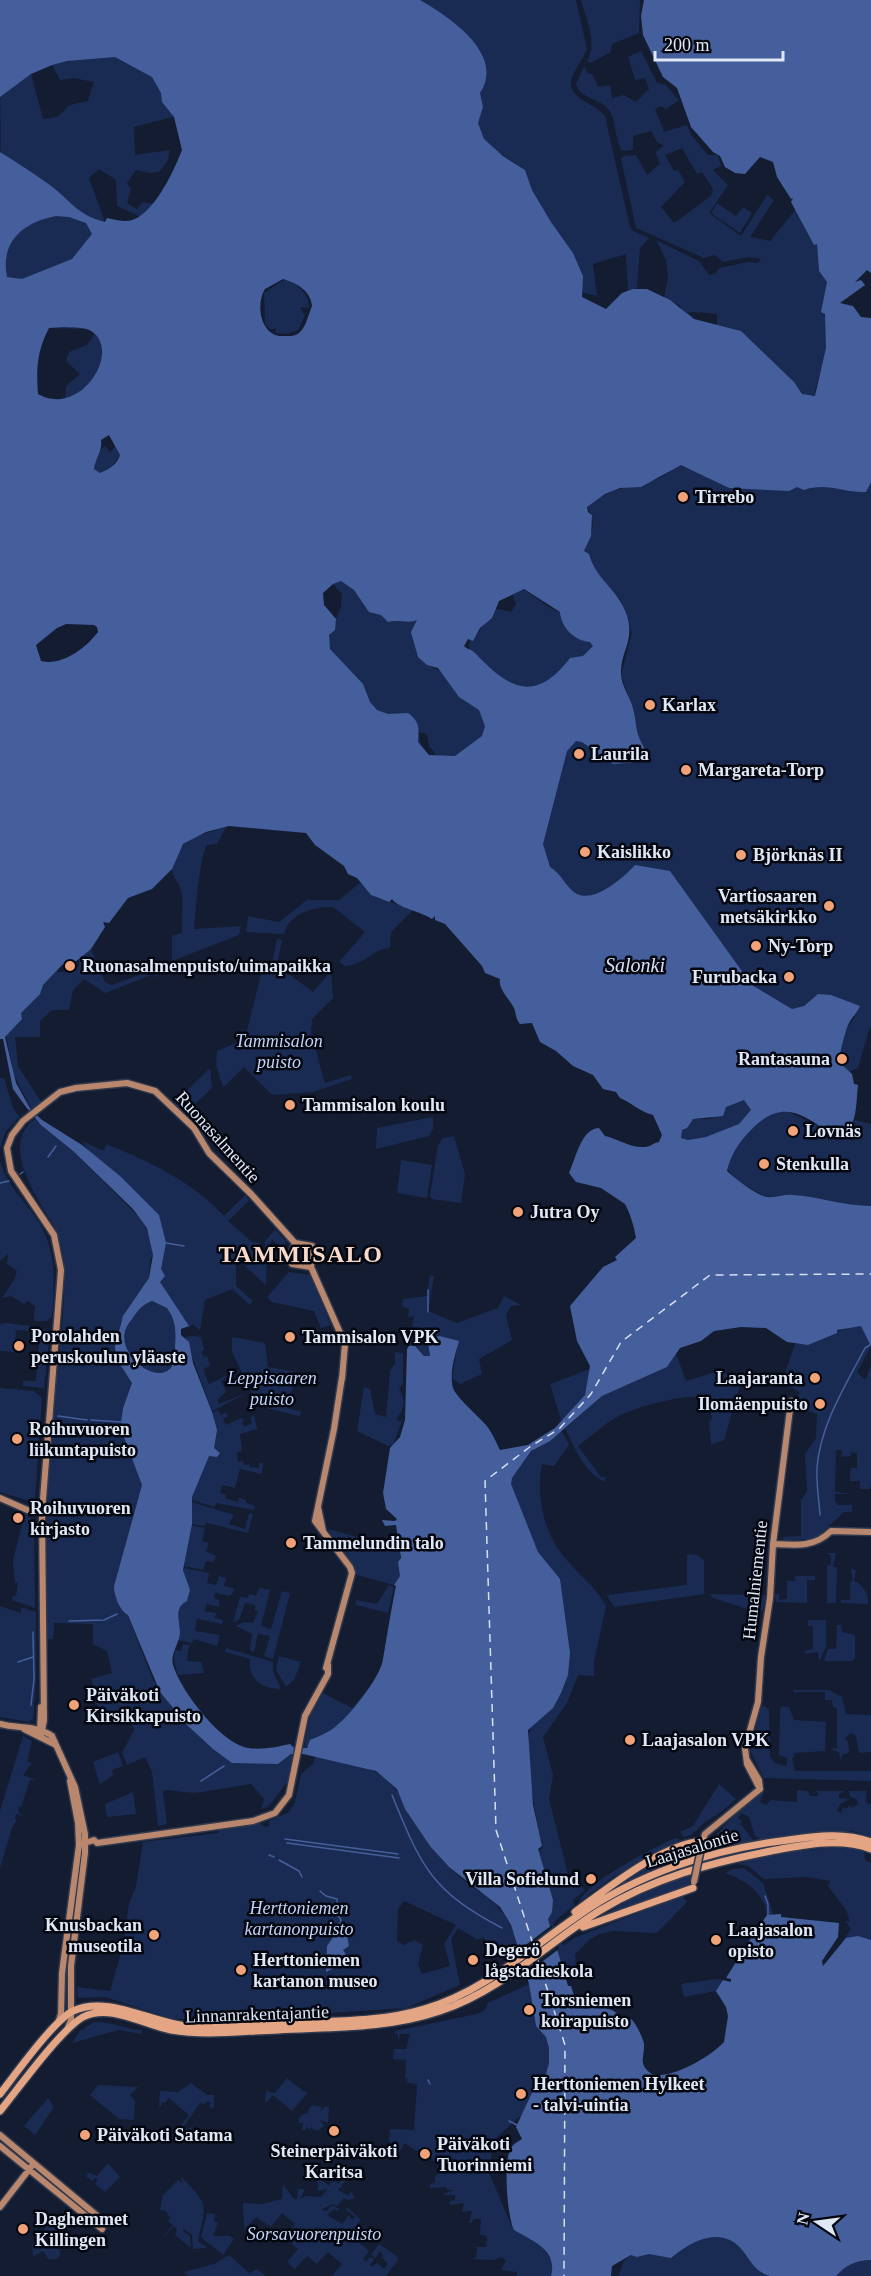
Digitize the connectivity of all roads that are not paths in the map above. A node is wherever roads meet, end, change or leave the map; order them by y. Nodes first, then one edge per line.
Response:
1 (295, 1243) junction
2 (311, 1267) junction
3 (791, 1401) dead end
4 (0, 1498) edge
5 (42, 1512) junction
6 (871, 1532) edge
7 (773, 1544) junction
8 (0, 1724) edge
9 (41, 1732) junction
10 (703, 1842) junction
11 (871, 1842) edge
12 (83, 1845) junction
13 (871, 1849) edge
14 (693, 1885) joint
15 (557, 1931) junction
16 (560, 1939) junction
17 (540, 1944) joint
18 (543, 1952) joint
19 (517, 1966) junction
20 (62, 2007) junction
21 (70, 2014) junction
22 (84, 2016) junction
23 (58, 2024) junction
24 (67, 2031) junction
25 (0, 2094) edge
26 (0, 2111) edge
27 (0, 2135) edge
28 (0, 2146) edge
29 (33, 2163) junction
30 (29, 2170) junction
31 (0, 2207) edge

1 - 2 street, Ruonasalmentie
1 - 2 street
1 - 5 street, Ruonasalmentie
2 - 12 street
3 - 7 street, Humalniementie
4 - 5 street
5 - 9 street
6 - 7 street
7 - 10 street, Humalniementie
8 - 9 street
9 - 12 street
10 - 14 street, bridge
10 - 15 main road
11 - 15 main road, Laajasalontie
12 - 20 street
12 - 21 street
13 - 16 main road, Laajasalontie
14 - 16 main road
15 - 17 main road, Laajasalontie
16 - 18 main road, Laajasalontie
17 - 19 main road, Linnanrakentajantie
18 - 19 main road, Linnanrakentajantie
19 - 21 main road, Linnanrakentajantie
19 - 22 main road, Linnanrakentajantie
20 - 21 street
20 - 23 street
21 - 22 street
21 - 23 main road
21 - 24 street
22 - 24 main road
23 - 25 main road
24 - 26 main road
27 - 29 street
28 - 30 street
29 - 30 street
29 - 30 street
30 - 31 street

